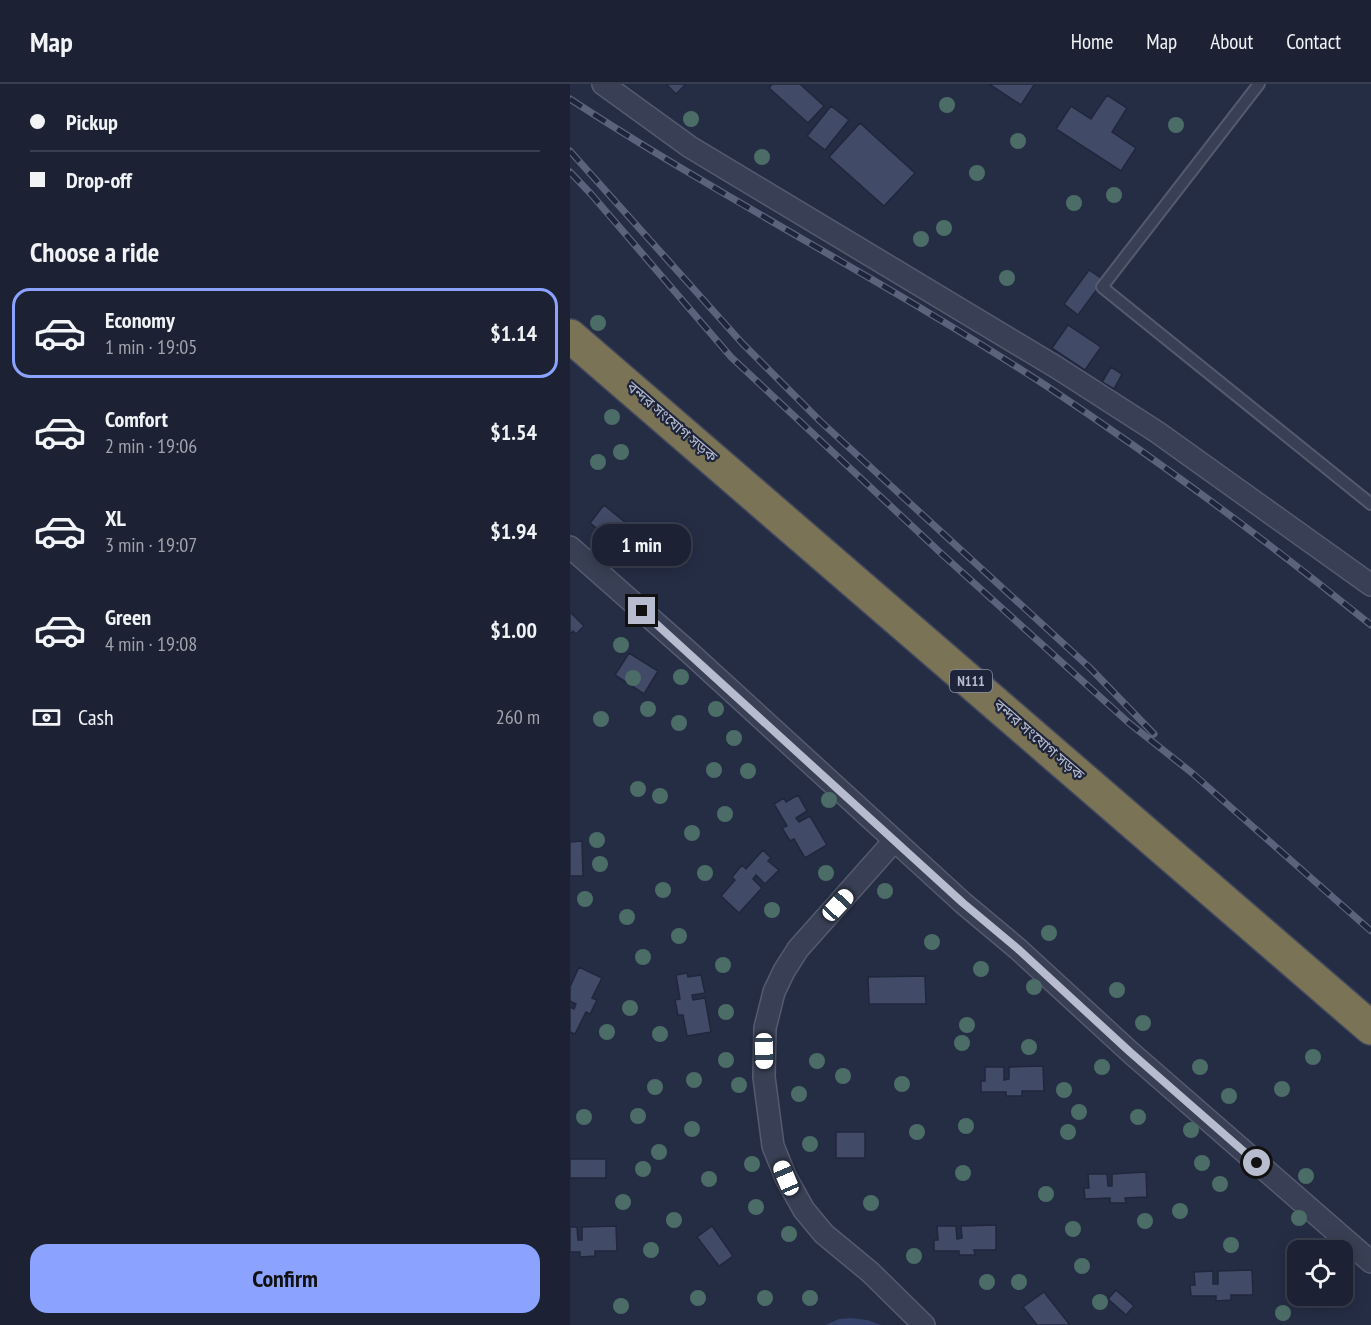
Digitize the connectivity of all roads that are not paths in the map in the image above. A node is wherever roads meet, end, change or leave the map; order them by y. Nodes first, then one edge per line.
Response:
1 (603, 84) edge
2 (1259, 84) edge
3 (570, 336) edge
4 (1371, 504) edge
5 (570, 547) edge
6 (1371, 585) edge
7 (894, 841) junction
8 (1371, 1028) edge
9 (1371, 1262) edge
10 (924, 1325) edge

1 - 6 street
2 - 4 lane
3 - 8 highway, বন্দর সংযোগ সড়ক / N111
5 - 7 street
7 - 9 street
7 - 10 street

